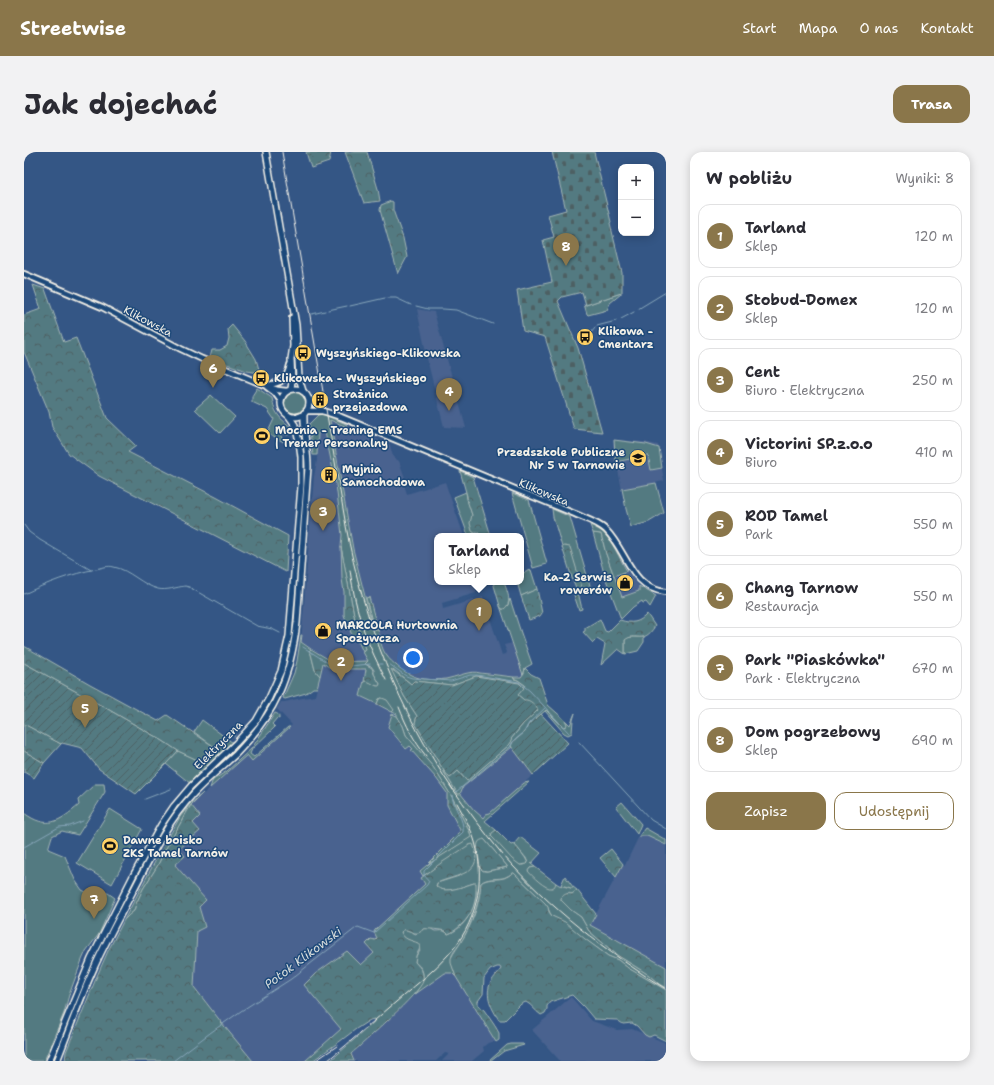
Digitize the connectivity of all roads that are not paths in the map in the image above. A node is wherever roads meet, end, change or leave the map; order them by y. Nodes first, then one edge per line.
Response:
1 (266, 152) edge
2 (24, 274) edge
3 (292, 303) junction
4 (292, 359) junction
5 (264, 385) junction
6 (289, 390) junction
7 (303, 391) junction
8 (308, 398) junction
9 (281, 402) junction
10 (323, 411) junction
11 (305, 412) junction
12 (288, 415) junction
13 (666, 592) edge
14 (49, 1061) edge
15 (57, 1061) edge

1 - 3 main road
2 - 5 street, Klikowska
3 - 4 main road
3 - 7 main road
4 - 5 street
4 - 6 main road
5 - 6 street, Klikowska
5 - 9 street, Klikowska
6 - 7 main road
6 - 9 main road
7 - 8 main road
8 - 10 street, Klikowska
8 - 11 main road
9 - 12 main road
10 - 11 street, Klikowska
10 - 13 street, Klikowska
11 - 12 main road
11 - 15 main road, Elektryczna
12 - 14 main road, Elektryczna

